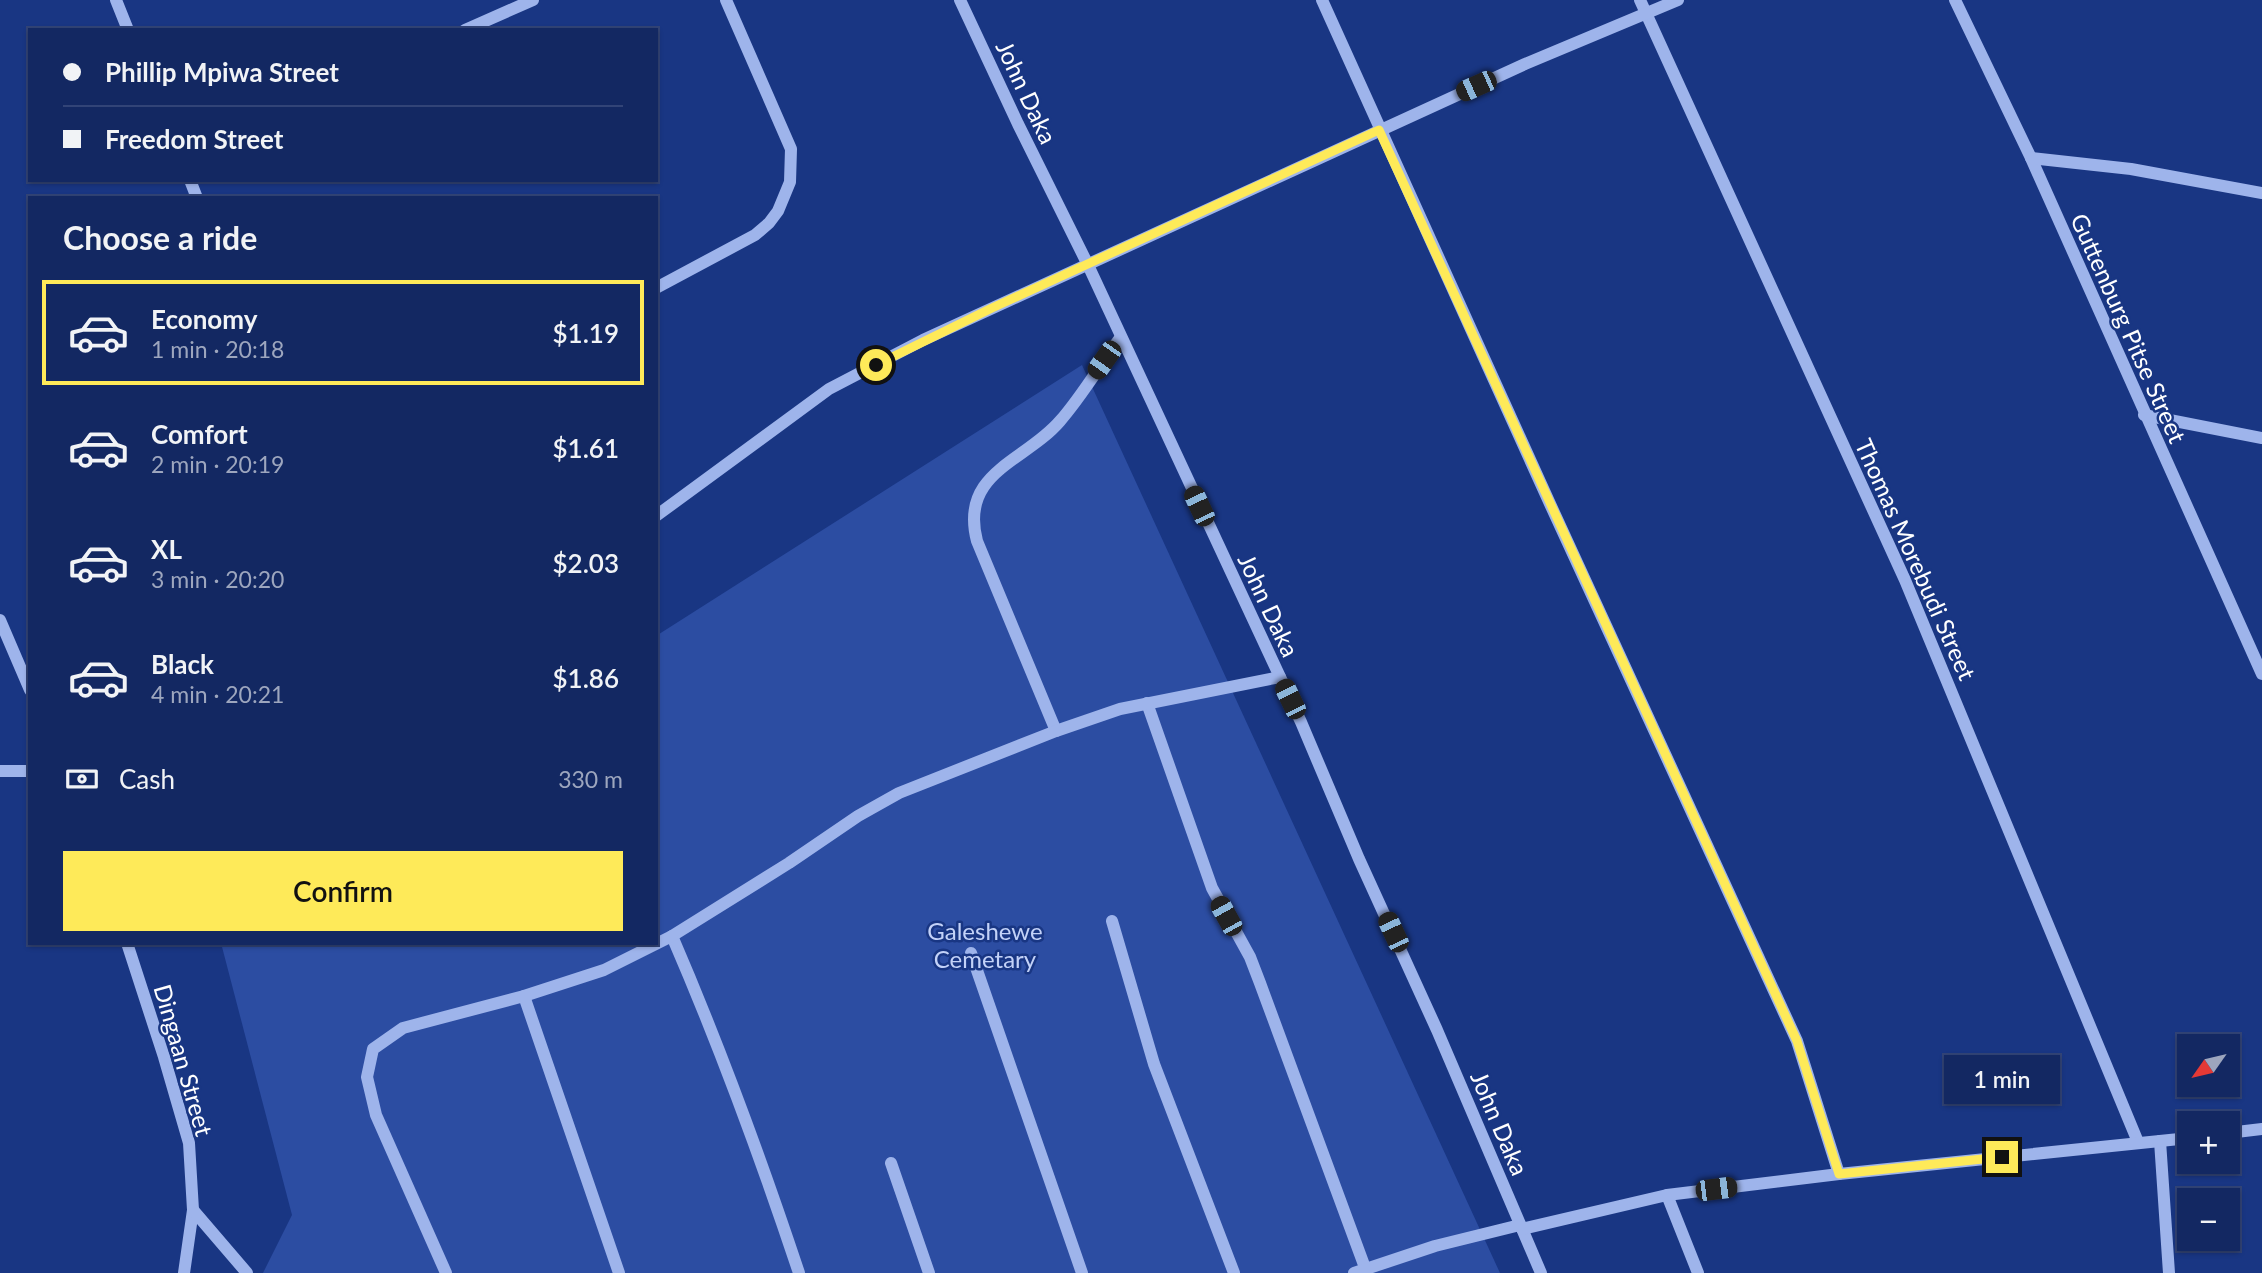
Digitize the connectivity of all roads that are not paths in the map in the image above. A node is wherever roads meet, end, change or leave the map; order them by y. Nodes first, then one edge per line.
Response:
1 (116, 0) edge
2 (533, 0) edge
3 (726, 0) edge
4 (960, 0) edge
5 (1322, 0) edge
6 (1640, 0) edge
7 (1678, 0) edge
8 (1955, 0) edge
9 (1646, 13) junction
10 (127, 28) edge
11 (470, 28) edge
12 (1379, 130) junction
13 (2031, 158) junction
14 (2262, 193) edge
15 (1088, 265) junction
16 (658, 287) edge
17 (1120, 338) junction
18 (2144, 415) junction
19 (2262, 438) edge
20 (658, 515) edge
21 (0, 620) edge
22 (2262, 674) edge
23 (1280, 677) junction
24 (28, 685) edge
25 (1147, 703) junction
26 (1056, 731) junction
27 (0, 771) edge
28 (28, 771) edge
29 (1112, 921) dead end
30 (672, 936) junction
31 (658, 943) edge
32 (128, 945) edge
33 (654, 945) edge
34 (971, 953) dead end
35 (524, 996) junction
36 (2262, 1129) edge
37 (2240, 1132) edge
38 (2177, 1140) edge
39 (2138, 1142) junction
40 (2160, 1142) junction
41 (891, 1163) dead end
42 (1839, 1174) junction
43 (1667, 1195) junction
44 (193, 1210) junction
45 (1521, 1227) junction
46 (1362, 1272) edge
47 (184, 1273) edge
48 (247, 1273) edge
49 (446, 1273) edge
50 (619, 1273) edge
51 (799, 1273) edge
52 (929, 1273) edge
53 (1082, 1273) edge
54 (1234, 1273) edge
55 (1541, 1273) edge
56 (1698, 1273) edge
57 (2169, 1273) edge

1 - 10 street
2 - 11 street
3 - 16 street
4 - 15 street, John Daka
5 - 12 street
6 - 9 street, Thomas Morebudi Street
7 - 9 street
8 - 13 street, Guttenburg Pitse Street
9 - 12 street
9 - 39 street, Thomas Morebudi Street
12 - 15 street
12 - 42 street
13 - 14 street
13 - 18 street, Guttenburg Pitse Street
15 - 17 street, John Daka
15 - 20 street
17 - 23 street, John Daka
17 - 26 street
18 - 19 street
18 - 22 street, Guttenburg Pitse Street
21 - 24 street
23 - 25 street
23 - 45 street, John Daka
25 - 26 street
25 - 46 street
26 - 30 street
27 - 28 street
29 - 54 street
30 - 31 street
30 - 51 street
32 - 44 street, Dingaan Street
33 - 35 street
34 - 53 street
35 - 49 street
35 - 50 street
36 - 37 street
38 - 40 street
39 - 40 street
39 - 42 street
40 - 57 street
41 - 52 street
42 - 43 street
43 - 45 street
43 - 56 street
44 - 47 street, Dingaan Street
44 - 48 street
45 - 46 street
45 - 55 street, John Daka

